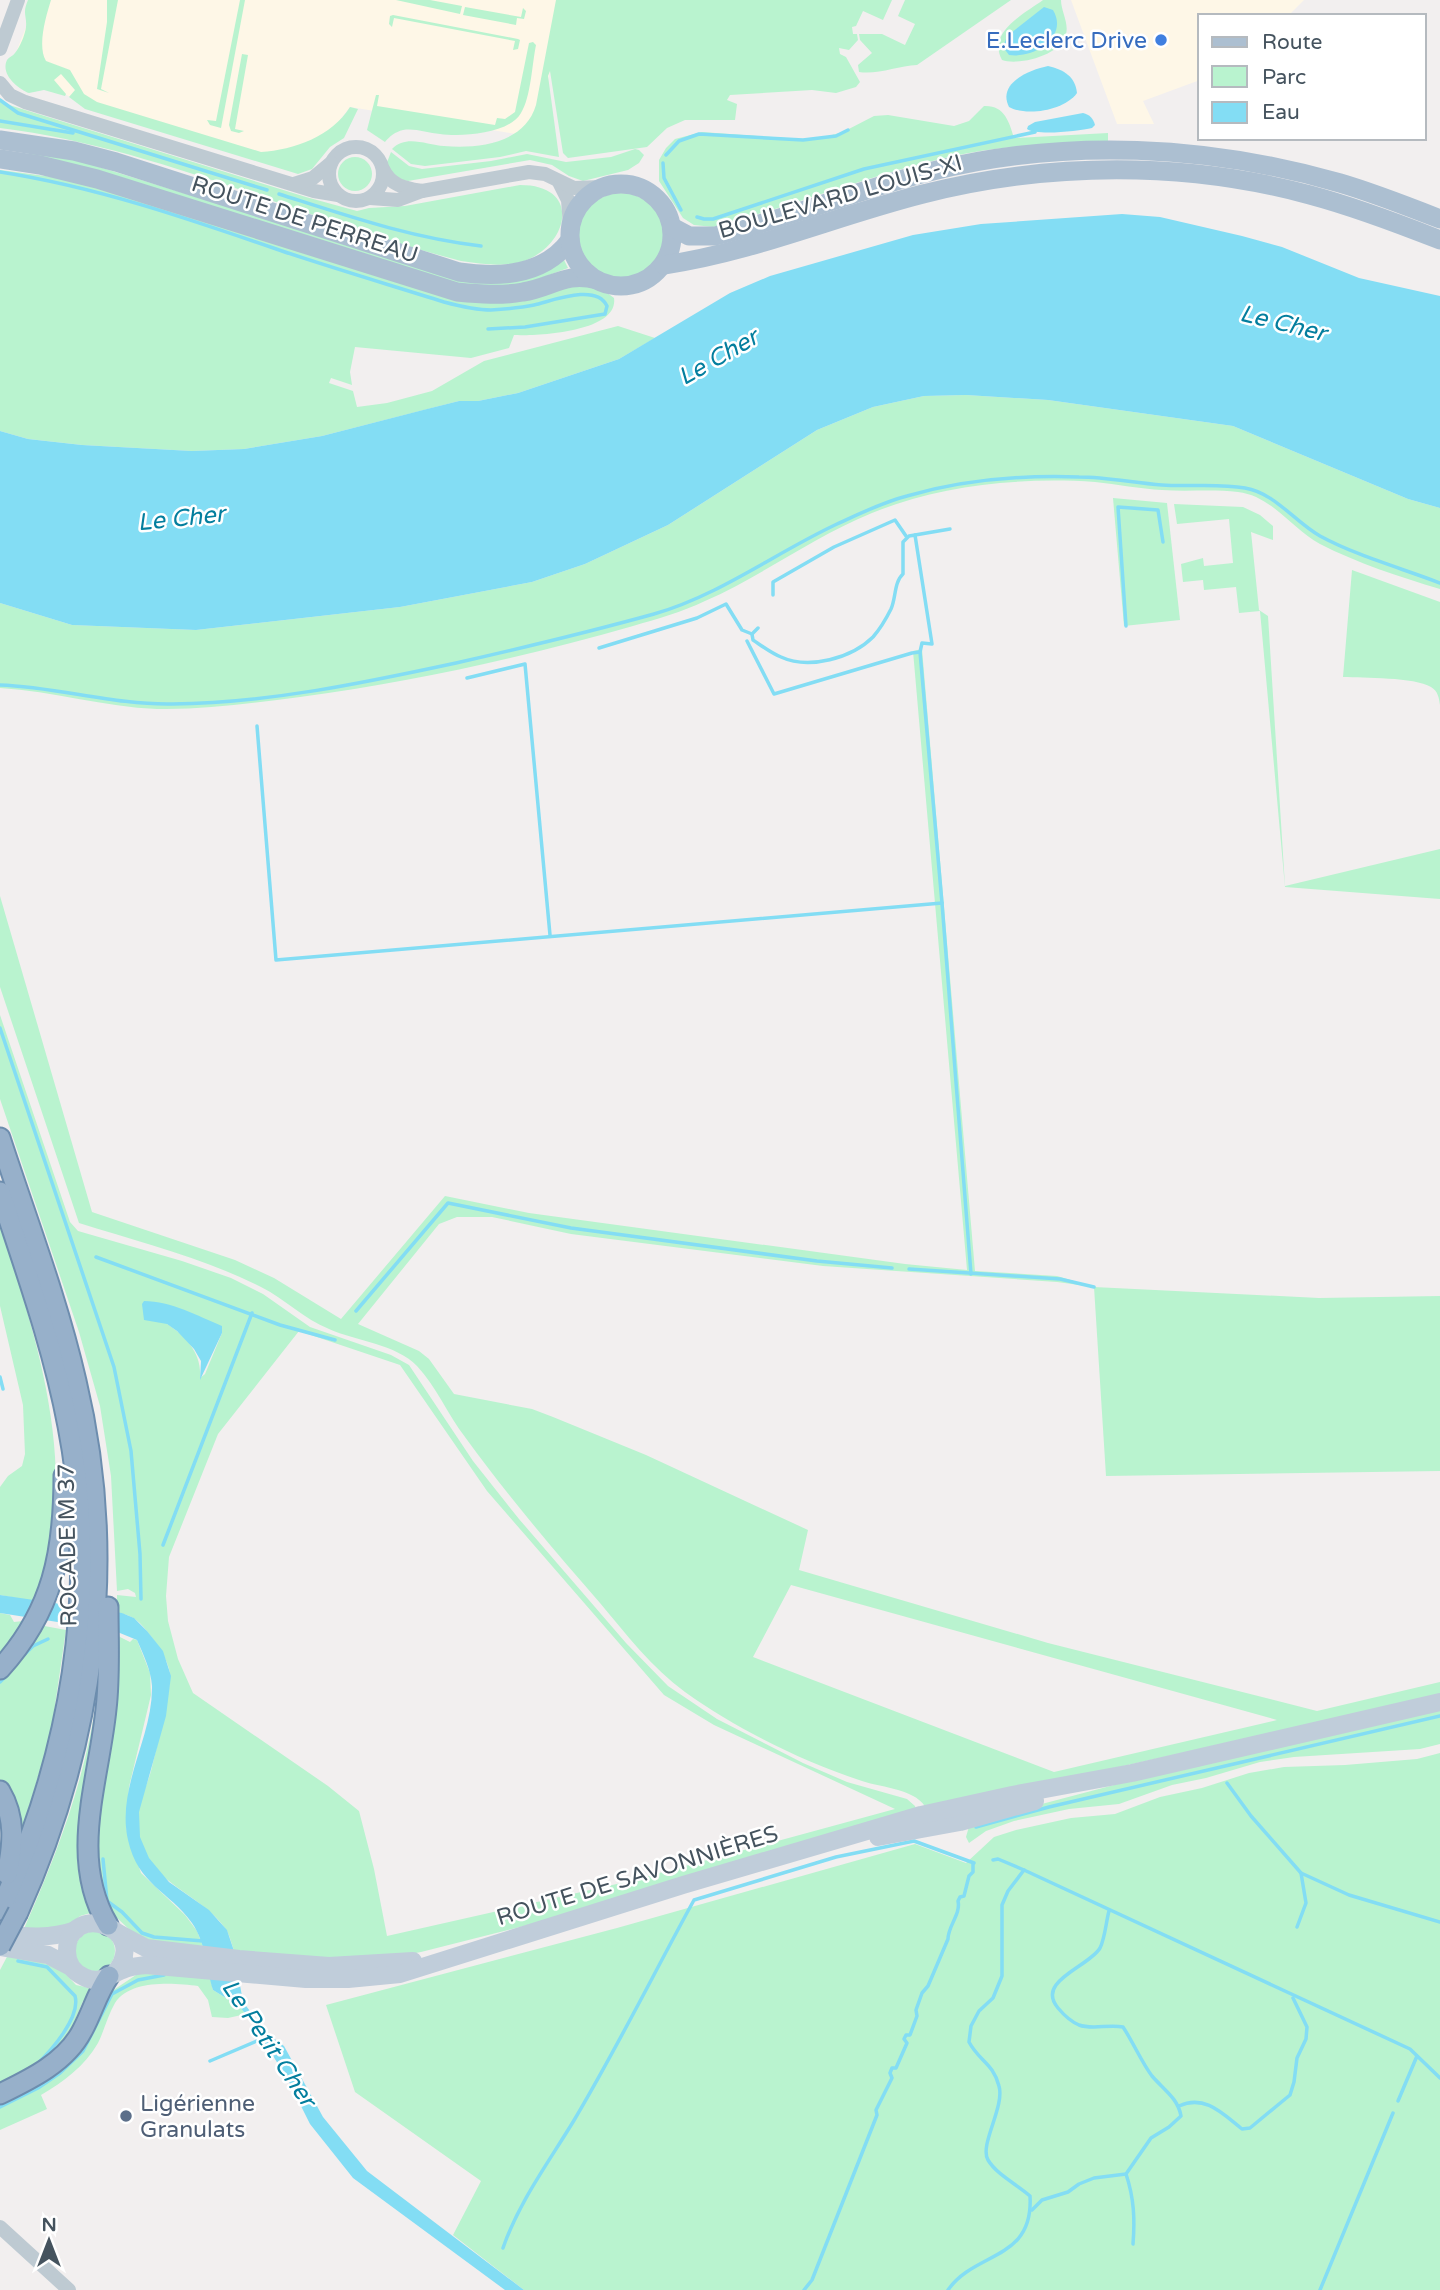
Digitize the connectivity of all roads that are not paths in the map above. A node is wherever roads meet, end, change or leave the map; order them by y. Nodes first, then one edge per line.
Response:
1 (16, 4) edge
2 (0, 49) edge
3 (0, 83) edge
4 (0, 140) edge
5 (0, 159) edge
6 (332, 161) junction
7 (382, 168) junction
8 (558, 181) junction
9 (294, 184) junction
10 (601, 187) junction
11 (422, 191) junction
12 (338, 195) junction
13 (370, 198) junction
14 (1440, 219) edge
15 (672, 227) junction
16 (570, 233) junction
17 (1440, 240) edge
18 (664, 265) junction
19 (597, 280) junction
20 (0, 1138) edge
21 (0, 1192) edge
22 (68, 1426) junction
23 (95, 1588) junction
24 (93, 1633) junction
25 (0, 1669) edge
26 (1440, 1702) edge
27 (0, 1791) edge
28 (6, 1910) edge
29 (113, 1929) junction
30 (76, 1930) junction
31 (0, 1934) edge
32 (0, 1947) edge
33 (203, 1962) junction
34 (71, 1967) junction
35 (111, 1975) junction
36 (0, 2094) edge
37 (0, 2227) edge
38 (69, 2290) edge

1 - 2 street
3 - 9 street
4 - 16 main road, ROUTE DE PERREAU
5 - 19 main road, ROUTE DE PERREAU
6 - 7 street
6 - 9 street
6 - 12 street
7 - 11 street
7 - 13 street
8 - 10 street
8 - 11 street
8 - 16 street
9 - 12 street
10 - 15 main road
10 - 16 main road
11 - 13 street
12 - 13 street
14 - 15 main road, BOULEVARD LOUIS-XI
15 - 18 main road
16 - 19 main road
17 - 18 main road, BOULEVARD LOUIS-XI
18 - 19 main road
20 - 23 highway, ROCADE M 37
21 - 22 highway, ROCADE M 37
22 - 23 highway, ROCADE M 37
22 - 25 highway
23 - 24 highway
23 - 24 highway, ROCADE M 37
24 - 28 highway, ROCADE M 37
24 - 29 highway
26 - 33 main road, ROUTE DE SAVONNIÈRES
27 - 28 highway
28 - 32 highway, ROCADE M 37, bridge
29 - 30 main road
29 - 33 main road, ROUTE DE SAVONNIÈRES
29 - 35 main road
30 - 31 main road
30 - 34 main road
32 - 34 main road
33 - 35 main road, ROUTE DE SAVONNIÈRES
34 - 35 main road
35 - 36 highway
37 - 38 street

